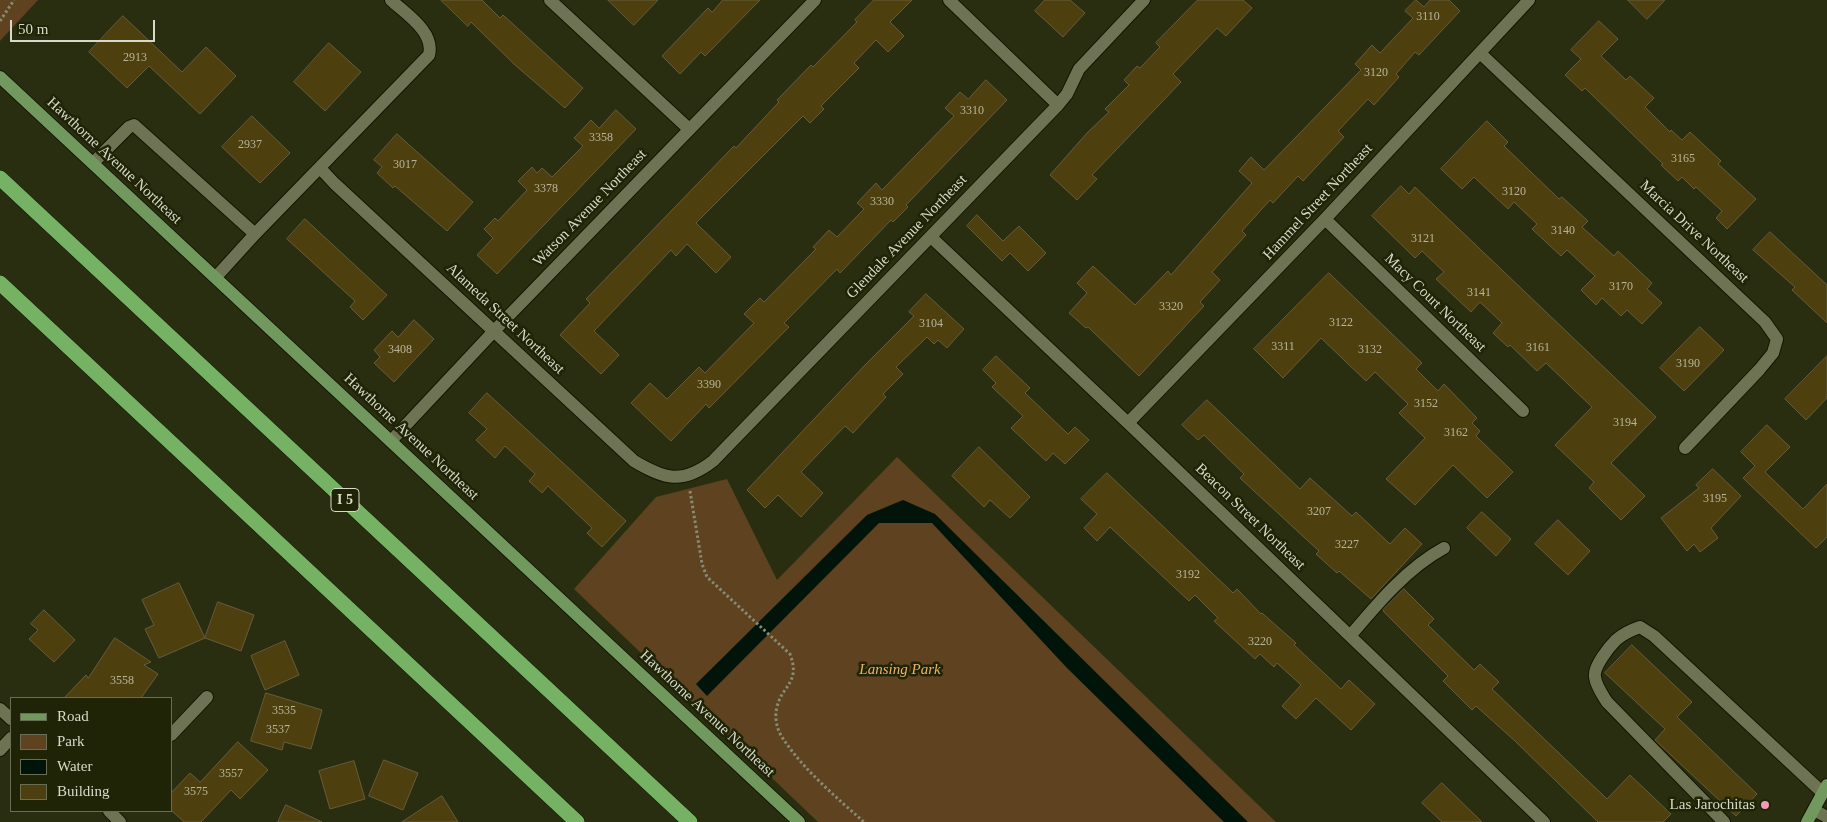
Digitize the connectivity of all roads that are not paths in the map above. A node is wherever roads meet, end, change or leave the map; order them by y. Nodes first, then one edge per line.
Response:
1 (391, 0) edge
2 (550, 0) edge
3 (815, 0) edge
4 (949, 0) edge
5 (1144, 0) edge
6 (1529, 0) edge
7 (1480, 53) junction
8 (0, 77) edge
9 (1058, 105) junction
10 (689, 129) junction
11 (93, 164) junction
12 (320, 168) junction
13 (0, 178) edge
14 (1325, 219) junction
15 (255, 234) junction
16 (930, 237) junction
17 (216, 277) junction
18 (0, 283) edge
19 (494, 330) junction
20 (1523, 411) dead end
21 (1128, 423) junction
22 (391, 441) junction
23 (1685, 448) dead end
24 (676, 476) joint
25 (1444, 548) dead end
26 (1350, 636) junction
27 (207, 697) dead end
28 (0, 708) edge
29 (10, 718) edge
30 (172, 734) edge
31 (10, 739) edge
32 (0, 750) edge
33 (1825, 789) edge
34 (1814, 810) junction
35 (110, 812) edge
36 (1827, 817) edge
37 (120, 822) edge
38 (578, 822) edge
39 (690, 822) edge
40 (798, 822) edge
41 (1544, 822) edge
42 (1724, 822) edge
43 (1807, 822) edge

1 - 12 street
2 - 10 street
3 - 10 street, Watson Avenue Northeast
4 - 9 street
5 - 9 street, Glendale Avenue Northeast
6 - 7 street, Hammel Street Northeast
7 - 14 street, Hammel Street Northeast
7 - 23 street, Marcia Drive Northeast
8 - 11 main road, Hawthorne Avenue Northeast
9 - 16 street, Glendale Avenue Northeast
10 - 19 street, Watson Avenue Northeast
11 - 15 street
11 - 17 main road, Hawthorne Avenue Northeast
12 - 15 street
12 - 19 street, Alameda Street Northeast
13 - 39 highway, I 5
14 - 20 street, Macy Court Northeast
14 - 21 street, Hammel Street Northeast
15 - 17 street
16 - 21 street, Beacon Street Northeast
16 - 24 street, Glendale Avenue Northeast
17 - 22 main road, Hawthorne Avenue Northeast
18 - 38 highway
19 - 22 street, Watson Avenue Northeast
19 - 24 street, Alameda Street Northeast
21 - 26 street, Beacon Street Northeast
22 - 40 main road, Hawthorne Avenue Northeast
25 - 26 street
26 - 41 street, Beacon Street Northeast
27 - 30 street
28 - 29 street
31 - 32 street
33 - 34 main road
33 - 42 street
34 - 36 street
34 - 43 main road
35 - 37 street

